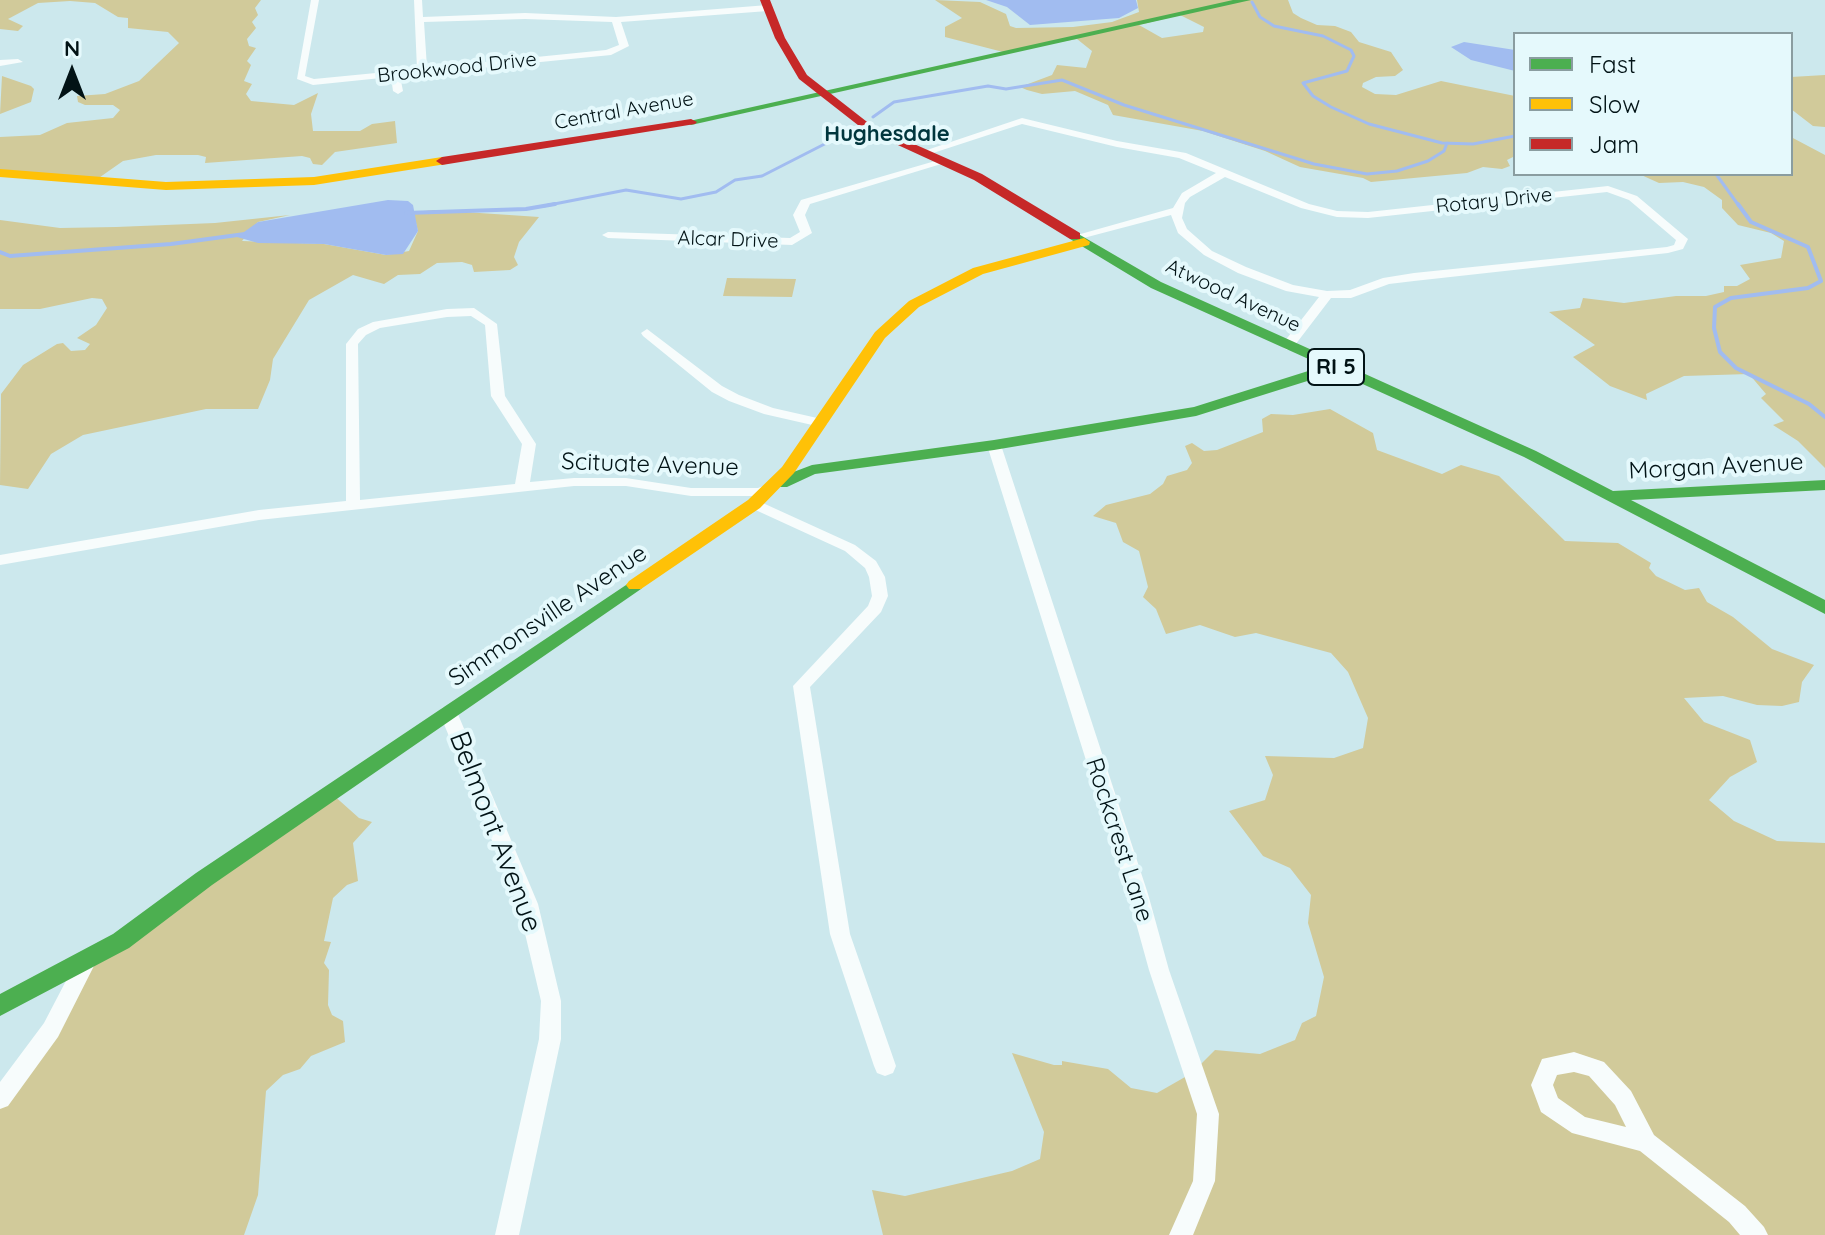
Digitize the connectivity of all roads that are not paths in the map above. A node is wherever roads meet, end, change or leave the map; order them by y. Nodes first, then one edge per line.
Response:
1 (315, 0) edge
2 (418, 0) edge
3 (1246, 0) edge
4 (766, 3) edge
5 (418, 20) junction
6 (616, 20) junction
7 (18, 62) dead end
8 (0, 63) edge
9 (421, 66) junction
10 (395, 74) junction
11 (398, 91) dead end
12 (822, 94) junction
13 (926, 152) junction
14 (946, 161) junction
15 (1226, 172) junction
16 (0, 173) edge
17 (1177, 210) junction
18 (608, 235) dead end
19 (1080, 240) junction
20 (1327, 295) junction
21 (647, 333) dead end
22 (1287, 346) junction
23 (1337, 367) junction
24 (821, 423) junction
25 (994, 445) junction
26 (1825, 485) edge
27 (772, 487) junction
28 (522, 488) junction
29 (1610, 496) junction
30 (353, 504) junction
31 (754, 504) junction
32 (0, 560) edge
33 (1825, 608) edge
34 (448, 712) junction
35 (87, 960) junction
36 (0, 1006) edge
37 (885, 1066) dead end
38 (0, 1099) edge
39 (1646, 1142) junction
40 (507, 1235) edge
41 (1181, 1235) edge
42 (1756, 1235) edge

1 - 10 street, Brookwood Drive
2 - 5 street
3 - 12 street, Central Avenue
4 - 6 street
4 - 12 street, Atwood Avenue / RI 5
5 - 6 street
5 - 9 street
6 - 9 street, Brookwood Drive
7 - 8 street
9 - 10 street, Brookwood Drive
10 - 11 street
12 - 13 street, Atwood Avenue / RI 5
12 - 16 street, Central Avenue
13 - 14 street, Atwood Avenue / RI 5
13 - 15 street, Rotary Drive
14 - 18 street, Alcar Drive
14 - 19 street, Atwood Avenue / RI 5
15 - 17 street
15 - 20 street, Rotary Drive
17 - 19 street
17 - 20 street
19 - 22 street, Atwood Avenue / RI 5
19 - 24 street, Simmonsville Avenue
20 - 22 street
21 - 24 street
22 - 23 street, Atwood Avenue / RI 5
23 - 25 street, Scituate Avenue
23 - 29 street, Atwood Avenue / RI 5
24 - 27 street, Simmonsville Avenue
25 - 27 street, Scituate Avenue
25 - 41 street, Rockcrest Lane
26 - 29 street, Morgan Avenue
27 - 28 street, Scituate Avenue
27 - 31 street, Simmonsville Avenue
28 - 30 street, Scituate Avenue
28 - 30 street
29 - 33 street, Atwood Avenue / RI 5
30 - 32 street, Scituate Avenue
31 - 34 street, Simmonsville Avenue
31 - 37 street
34 - 35 street, Simmonsville Avenue
34 - 40 street, Belmont Avenue
35 - 36 street, Simmonsville Avenue
35 - 38 street
39 - 39 street
39 - 42 street

